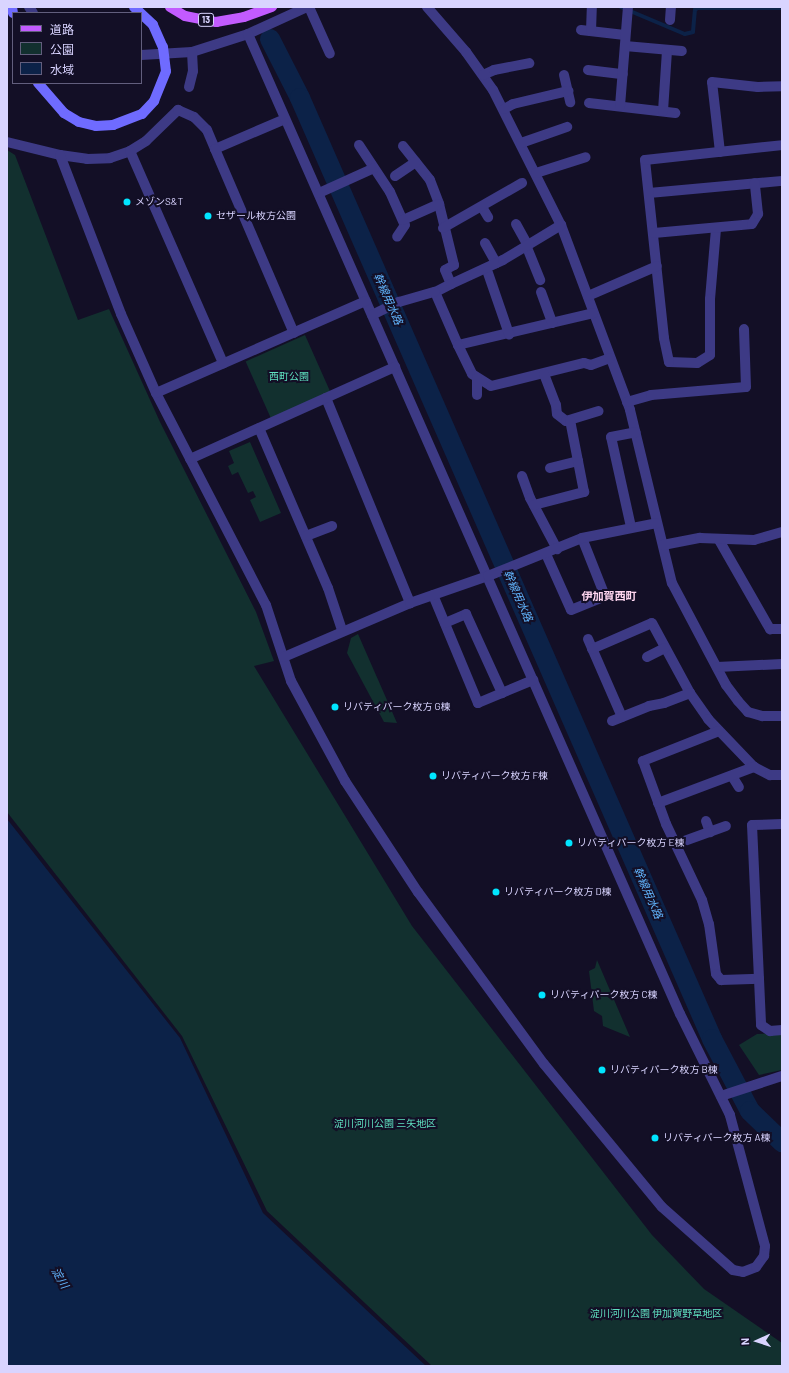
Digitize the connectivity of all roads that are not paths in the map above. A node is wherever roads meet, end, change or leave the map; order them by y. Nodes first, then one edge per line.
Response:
1 (170, 7) edge
2 (272, 7) edge
3 (308, 7) edge
4 (427, 7) edge
5 (592, 7) edge
6 (628, 7) edge
7 (671, 7) edge
8 (142, 15) edge
9 (670, 20) dead end
10 (248, 34) junction
11 (626, 34) junction
12 (625, 46) junction
13 (667, 50) junction
14 (682, 51) dead end
15 (192, 52) junction
16 (330, 54) dead end
17 (142, 55) edge
18 (529, 64) dead end
19 (588, 70) dead end
20 (622, 74) junction
21 (483, 75) junction
22 (564, 75) dead end
23 (39, 84) edge
24 (782, 86) edge
25 (189, 87) dead end
26 (568, 91) junction
27 (570, 102) dead end
28 (589, 103) dead end
29 (620, 106) junction
30 (504, 109) junction
31 (664, 111) junction
32 (675, 113) dead end
33 (285, 119) junction
34 (567, 127) dead end
35 (7, 142) edge
36 (521, 143) junction
37 (359, 145) dead end
38 (403, 146) dead end
39 (782, 146) edge
40 (216, 149) junction
41 (130, 152) junction
42 (720, 152) junction
43 (60, 155) junction
44 (586, 157) dead end
45 (416, 162) junction
46 (374, 168) junction
47 (536, 173) junction
48 (395, 176) dead end
49 (782, 181) edge
50 (522, 183) dead end
51 (755, 183) junction
52 (319, 193) junction
53 (649, 193) junction
54 (439, 204) junction
55 (482, 207) junction
56 (488, 217) dead end
57 (403, 220) junction
58 (516, 224) dead end
59 (561, 225) junction
60 (444, 228) junction
61 (716, 229) junction
62 (654, 233) junction
63 (397, 237) dead end
64 (485, 244) dead end
65 (527, 245) junction
66 (496, 263) junction
67 (657, 266) junction
68 (488, 273) dead end
69 (540, 280) dead end
70 (450, 284) junction
71 (435, 292) junction
72 (541, 292) dead end
73 (588, 296) junction
74 (366, 301) junction
75 (594, 313) junction
76 (372, 315) junction
77 (552, 323) junction
78 (744, 329) dead end
79 (294, 332) junction
80 (509, 334) junction
81 (458, 345) junction
82 (610, 358) junction
83 (223, 363) junction
84 (395, 368) junction
85 (544, 374) junction
86 (477, 378) junction
87 (156, 393) junction
88 (477, 395) dead end
89 (326, 398) junction
90 (627, 402) junction
91 (598, 411) dead end
92 (570, 420) junction
93 (259, 428) junction
94 (636, 432) junction
95 (190, 459) junction
96 (578, 462) junction
97 (550, 468) dead end
98 (522, 476) dead end
99 (534, 505) junction
100 (657, 522) junction
101 (332, 526) dead end
102 (631, 527) junction
103 (782, 532) edge
104 (306, 536) junction
105 (582, 538) junction
106 (719, 540) junction
107 (663, 545) junction
108 (556, 549) junction
109 (546, 554) junction
110 (488, 576) junction
111 (433, 595) junction
112 (410, 602) junction
113 (445, 623) junction
114 (782, 629) edge
115 (342, 630) junction
116 (665, 648) junction
117 (647, 656) dead end
118 (284, 657) junction
119 (782, 664) edge
120 (717, 668) junction
121 (533, 680) junction
122 (502, 693) junction
123 (690, 693) junction
124 (782, 716) edge
125 (719, 732) junction
126 (754, 767) junction
127 (782, 775) edge
128 (732, 776) junction
129 (739, 787) dead end
130 (658, 803) junction
131 (706, 821) dead end
132 (782, 824) edge
133 (726, 826) dead end
134 (710, 832) junction
135 (676, 844) junction
136 (759, 979) junction
137 (782, 1030) edge
138 (782, 1076) edge
139 (721, 1096) junction

1 - 2 main road, 13
3 - 10 street
3 - 16 street
4 - 21 street
5 - 11 street
6 - 11 street
7 - 9 street
8 - 23 main road, bridge
10 - 15 street
10 - 33 street
11 - 12 street
12 - 13 street
12 - 20 street
13 - 14 street
13 - 31 street
15 - 17 street
15 - 25 street
18 - 21 street
19 - 20 street
20 - 29 street
21 - 30 street
22 - 26 street
24 - 42 street
26 - 27 street
26 - 30 street
28 - 29 street
29 - 31 street
30 - 36 street
31 - 32 street
33 - 40 street
33 - 52 street
34 - 36 street
35 - 43 street
36 - 47 street
37 - 46 street
38 - 45 street
39 - 42 street
40 - 41 street
40 - 79 street
41 - 43 street
41 - 83 street
42 - 53 street
43 - 87 street
44 - 47 street
45 - 48 street
45 - 54 street
46 - 52 street
46 - 57 street
47 - 59 street
49 - 51 street
50 - 55 street
51 - 53 street
51 - 61 street
52 - 74 street
53 - 62 street
54 - 57 street
54 - 60 street
55 - 56 street
55 - 60 street
57 - 63 street
58 - 65 street
59 - 65 street
59 - 73 street
60 - 70 street
61 - 62 street
61 - 67 street
62 - 67 street
64 - 66 street
65 - 66 street
65 - 69 street
66 - 70 street
67 - 73 street
68 - 80 street
70 - 71 street
71 - 76 street
71 - 81 street
72 - 77 street
73 - 75 street
74 - 76 street
74 - 79 street
75 - 77 street
75 - 82 street
76 - 84 street
77 - 80 street
78 - 90 street
79 - 83 street
80 - 81 street
81 - 86 street
82 - 85 street
82 - 90 street
83 - 87 street
84 - 89 street
84 - 110 street
85 - 86 street
85 - 92 street
86 - 88 street
87 - 95 street
89 - 93 street
89 - 112 street
90 - 94 street
91 - 92 street
92 - 96 street
93 - 95 street
93 - 104 street
94 - 100 street
94 - 102 street
95 - 118 street
96 - 97 street
96 - 99 street
98 - 99 street
99 - 108 street
100 - 102 street
100 - 107 street
101 - 104 street
102 - 105 street
103 - 106 street
104 - 115 street
105 - 108 street
105 - 109 street
106 - 107 street
106 - 114 street
107 - 120 street
108 - 109 street
109 - 110 street
110 - 111 street
110 - 121 street
111 - 112 street
111 - 113 street
112 - 115 street
113 - 122 street
113 - 122 street
115 - 118 street
116 - 117 street
116 - 123 street
116 - 123 street
118 - 139 street
119 - 120 street
120 - 124 street
121 - 122 street
121 - 139 street
123 - 125 street
125 - 126 street
125 - 130 street
126 - 127 street
126 - 128 street
128 - 129 street
128 - 130 street
130 - 135 street
131 - 134 street
132 - 136 street
133 - 134 street
134 - 135 street
135 - 136 street
136 - 137 street
138 - 139 street

